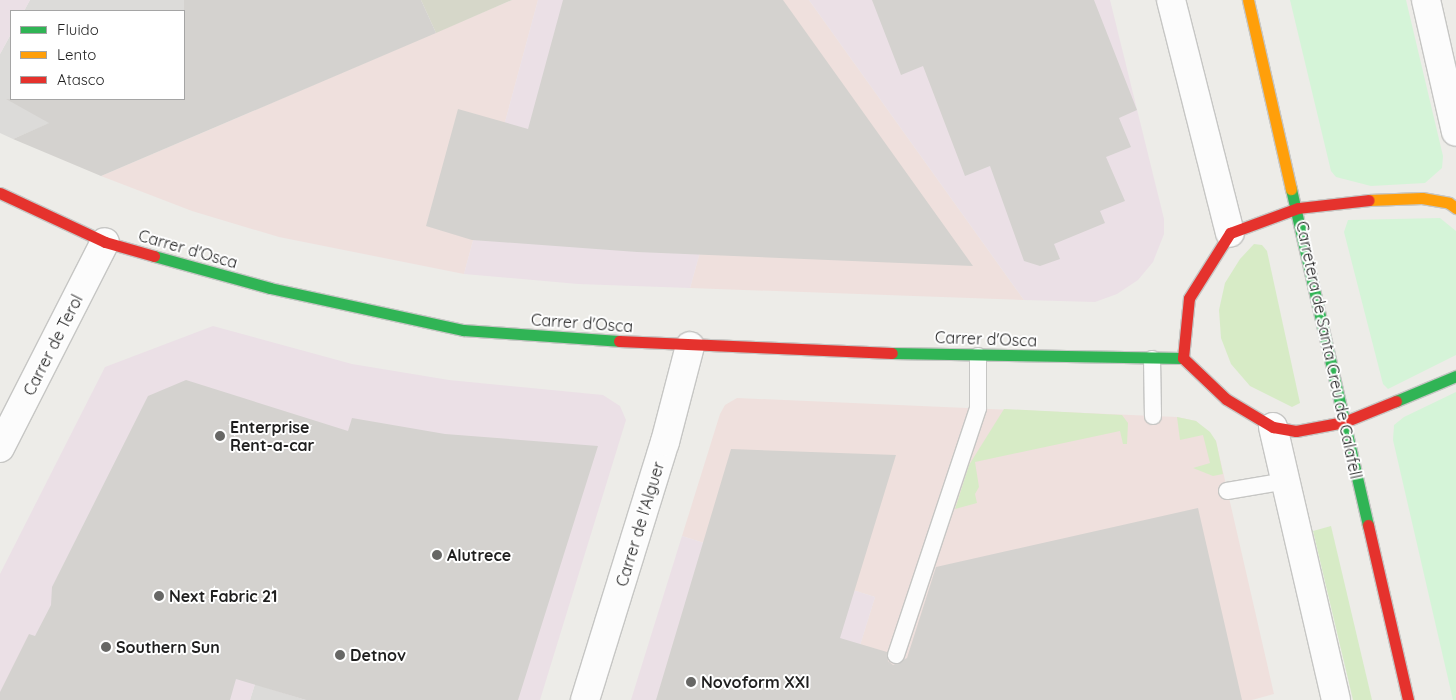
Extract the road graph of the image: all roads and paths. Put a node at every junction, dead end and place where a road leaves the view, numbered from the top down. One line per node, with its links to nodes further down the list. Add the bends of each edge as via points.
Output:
1 (1171, 0): 8 (street)
2 (1248, 0): 6 (street, Carretera de Santa Creu de Calafell)
3 (1426, 0): 4 (street)
4 (1456, 132)
5 (0, 193): 9 (street, Carrer d'Osca)
6 (1298, 208): 7 (street, via 1384,198 1422,198 1449,203); 8 (street); 16 (street, Carretera de Santa Creu de Calafell)
7 (1456, 208)
8 (1230, 233): 12 (street, via 1189,298)
9 (105, 242): 10 (street, Carrer d'Osca, via 270,288 463,330); 18 (street, Carrer de Terol)
10 (690, 346): 11 (street, Carrer d'Osca); 22 (street, Carrer de l'Alguer, via 665,442)
11 (978, 356): 13 (street, Carrer d'Osca); 21 (lane, via 978,408)
12 (1183, 358): 13 (street, Carrer d'Osca); 17 (street, via 1226,399)
13 (1152, 359): 15 (lane)
14 (1456, 376): 16 (street)
15 (1154, 416)
16 (1344, 422): 17 (street, via 1296,431); 24 (street, Carretera de Santa Creu de Calafell)
17 (1273, 427): 19 (street)
18 (0, 448)
19 (1286, 481): 20 (lane); 23 (street)
20 (1227, 490)
21 (896, 655)
22 (586, 700)
23 (1336, 700)
24 (1408, 700)

